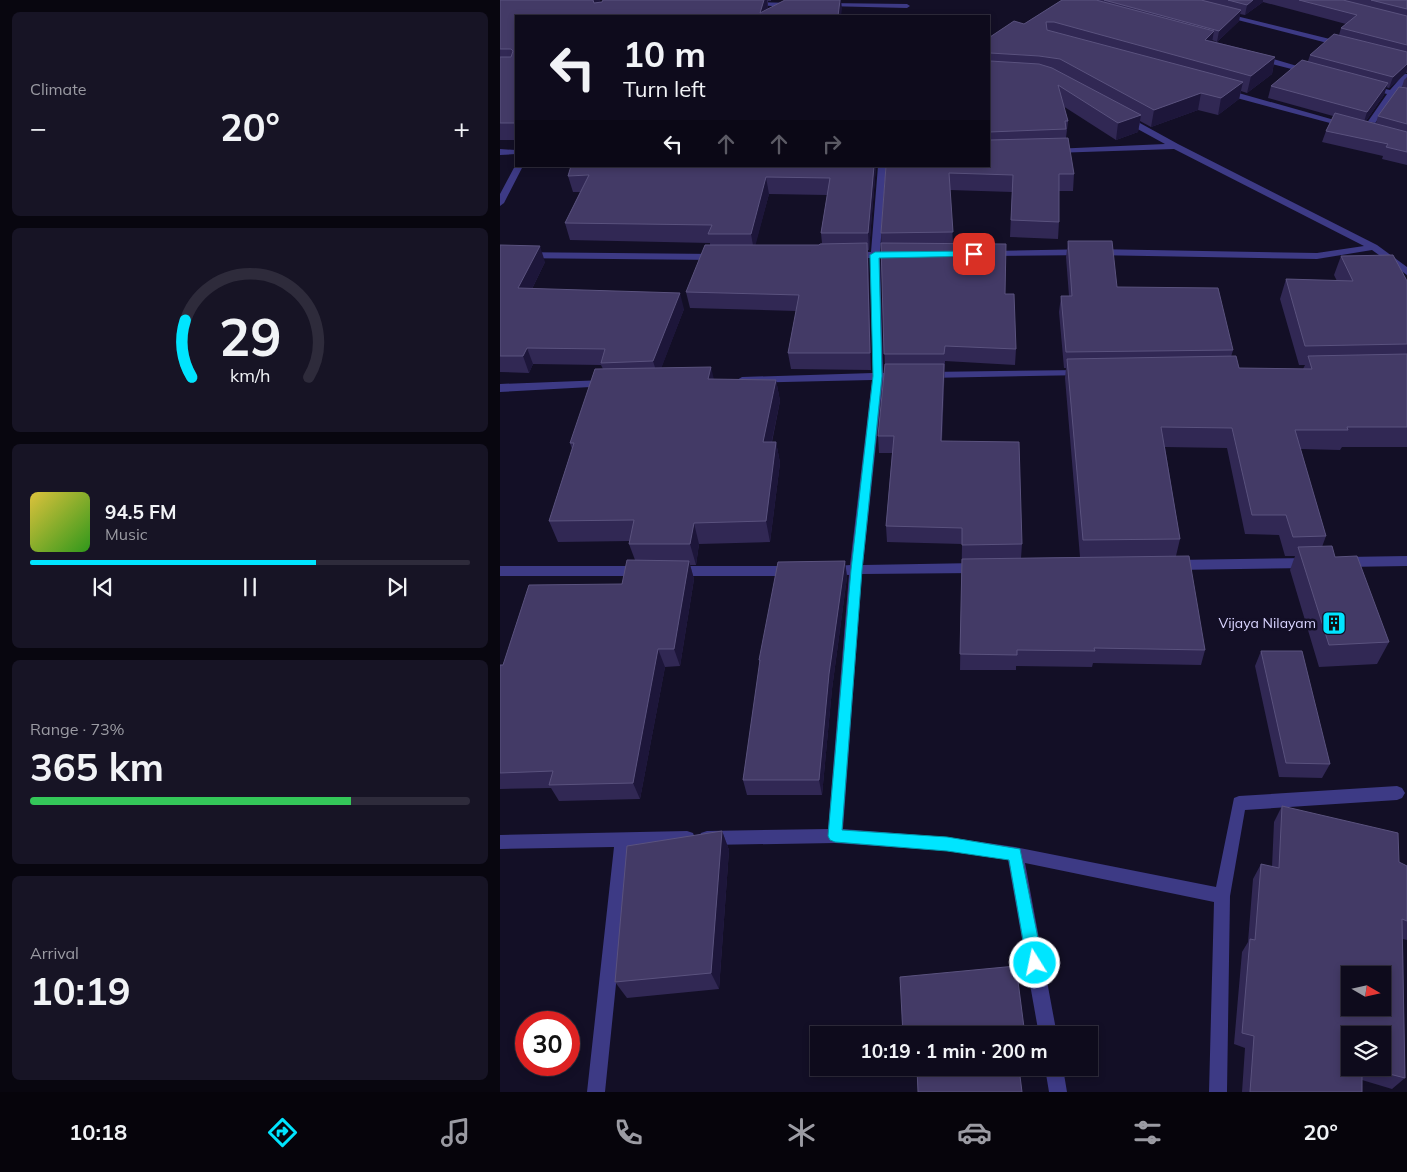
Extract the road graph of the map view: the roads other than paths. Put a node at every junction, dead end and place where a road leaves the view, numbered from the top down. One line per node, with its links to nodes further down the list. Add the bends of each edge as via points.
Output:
1 (747, 4): 2 (street)
2 (807, 5)
3 (817, 5): 4 (street)
4 (907, 6)
5 (1213, 12): 6 (street)
6 (1351, 46)
7 (1252, 55): 8 (street)
8 (1317, 73)
9 (1407, 76): 12 (street)
10 (1364, 85): 12 (street)
11 (1218, 90): 12 (street, via 1370,131)
12 (1392, 92): 13 (street)
13 (1407, 97)
14 (1115, 113): 15 (street)
15 (1175, 146): 16 (street); 22 (street)
16 (1048, 151)
17 (500, 152): 18 (street)
18 (515, 152)
19 (518, 167): 21 (street)
20 (882, 167): 26 (street)
21 (500, 202)
22 (1374, 247): 23 (street, via 1317,256 1094,252); 29 (street)
23 (984, 254)
24 (500, 255): 28 (street)
25 (845, 255): 26 (street)
26 (875, 255): 27 (street); 31 (street)
27 (904, 255)
28 (726, 256)
29 (1407, 272)
30 (1097, 373): 31 (street)
31 (878, 376): 32 (street); 38 (street)
32 (728, 380)
33 (619, 384): 34 (street)
34 (500, 388)
35 (1407, 561): 36 (street)
36 (1161, 565)
37 (994, 568): 38 (street)
38 (856, 570): 39 (street); 41 (street)
39 (500, 571)
40 (1397, 793): 45 (street, via 1239,803)
41 (835, 836): 42 (street); 44 (street, via 947,844)
42 (623, 840): 43 (street); 48 (street)
43 (500, 842)
44 (1015, 854): 45 (street); 46 (street)
45 (1222, 896): 50 (street)
46 (1046, 1026)
47 (1055, 1076): 49 (street)
48 (596, 1092)
49 (1058, 1092)
50 (1218, 1092)

